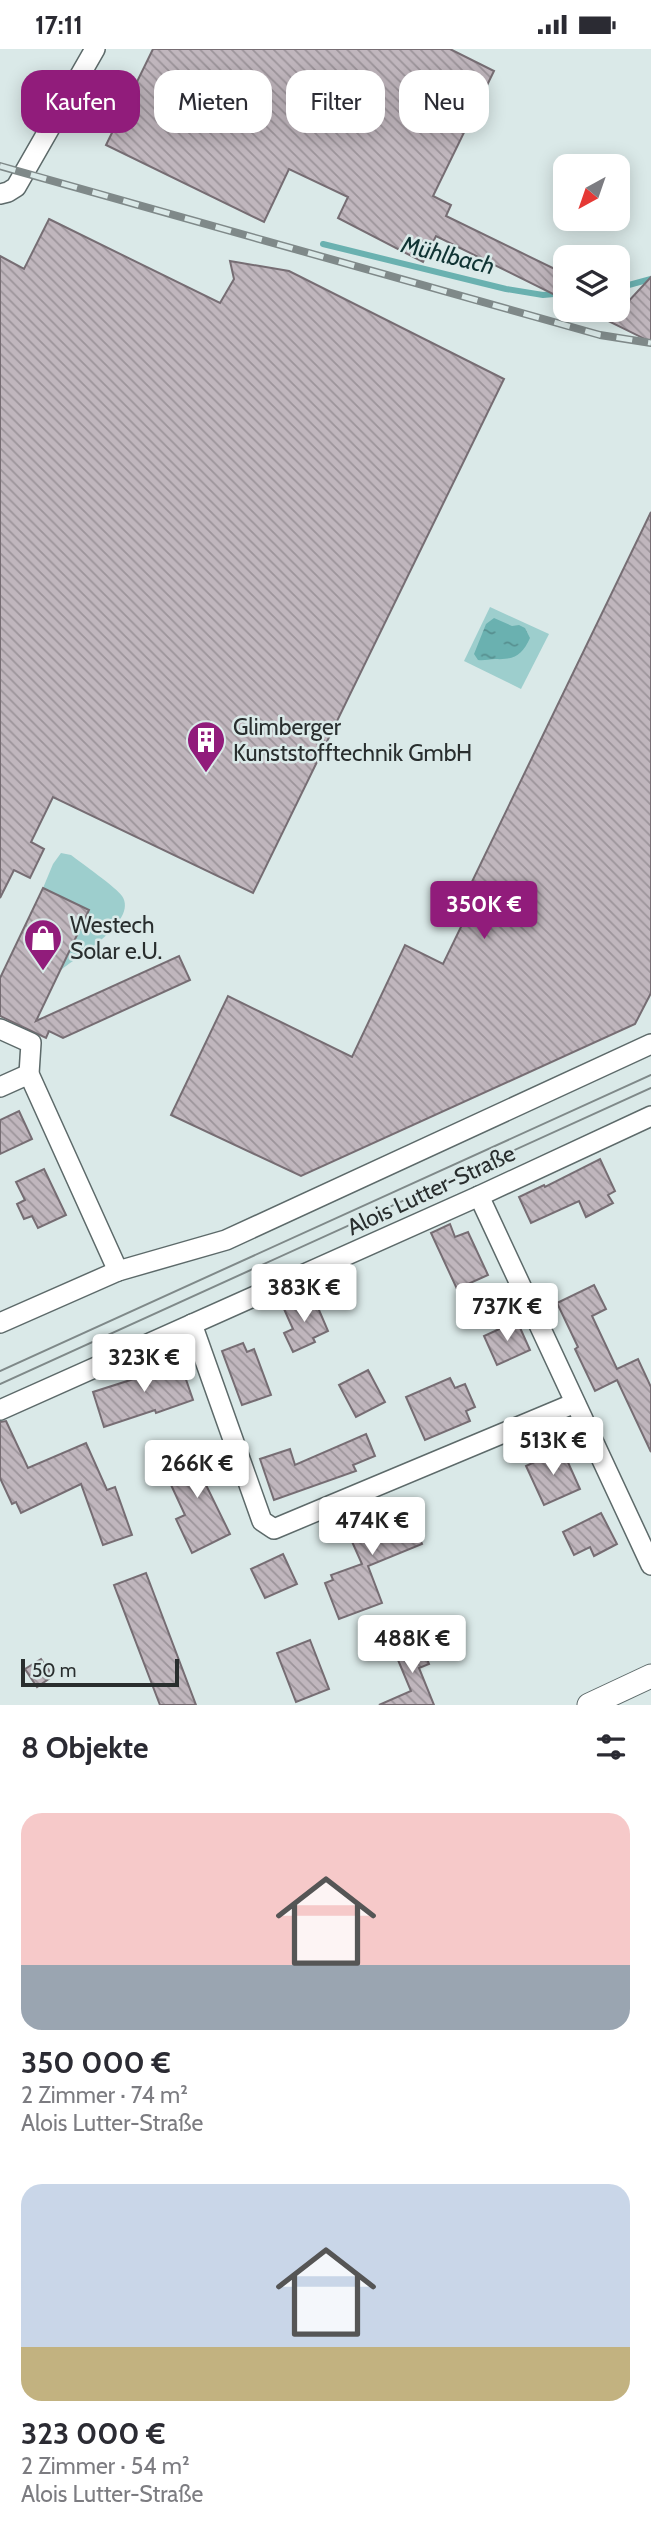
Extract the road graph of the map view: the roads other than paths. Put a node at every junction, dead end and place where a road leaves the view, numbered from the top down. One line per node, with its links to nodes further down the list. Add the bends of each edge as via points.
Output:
1 (95, 49): 2 (street, via 16,187)
2 (0, 194)
3 (0, 1029): 5 (street, via 31,1043)
4 (651, 1044): 9 (street, Alois Lutter-Straße, via 226,1240)
5 (29, 1074): 6 (street); 9 (street)
6 (0, 1087)
7 (651, 1116): 8 (street, Alois Lutter-Straße)
8 (479, 1196): 11 (street, Alois Lutter-Straße); 12 (street)
9 (118, 1271): 10 (street, Alois Lutter-Straße)
10 (0, 1324)
11 (192, 1324): 12 (street, via 262,1521 274,1529); 13 (street, Alois Lutter-Straße)
12 (575, 1403): 14 (street)
13 (0, 1411)
14 (651, 1565)
15 (651, 1676): 16 (street)
16 (589, 1705)

